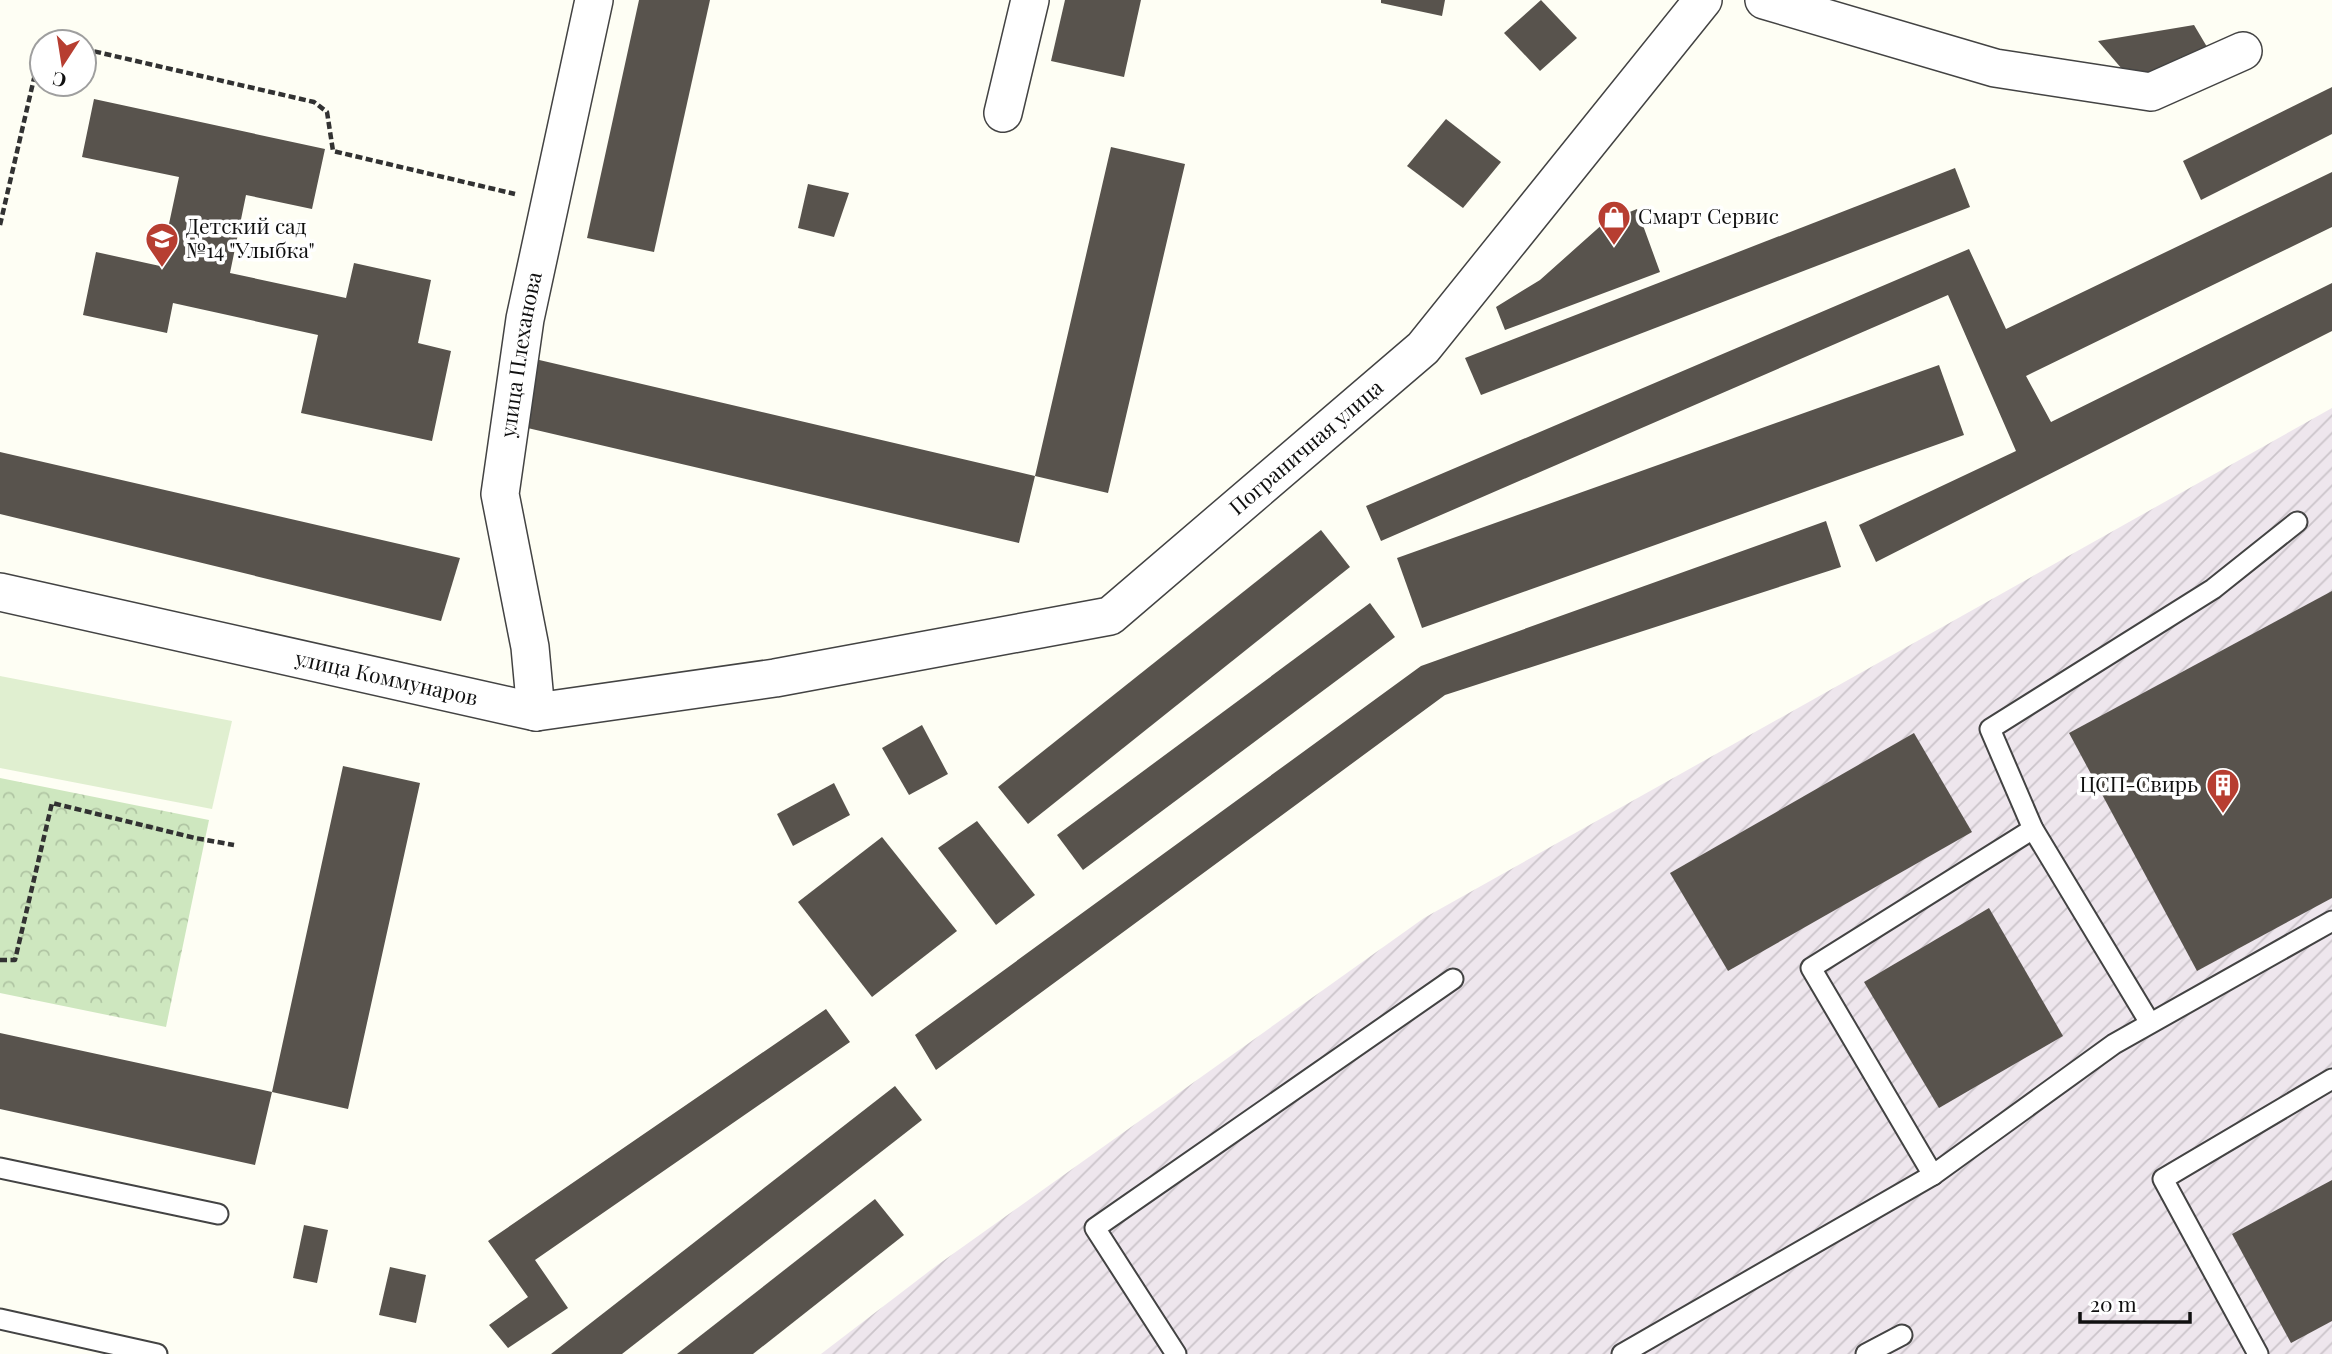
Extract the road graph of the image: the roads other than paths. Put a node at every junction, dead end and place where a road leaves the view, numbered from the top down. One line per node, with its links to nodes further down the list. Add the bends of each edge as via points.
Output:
1 (594, 0): 10 (street, улица Плеханова, via 525,319 499,494 530,647)
2 (1030, 0): 6 (street)
3 (1703, 0): 9 (street, Пограничная улица, via 1423,348 1110,616)
4 (1764, 0): 5 (street, via 1995,68 2151,92)
5 (2243, 51)
6 (1003, 113)
7 (2297, 522): 11 (lane, via 2213,589 1990,729)
8 (0, 592): 10 (street, улица Коммунаров)
9 (775, 678): 10 (street, улица Коммунаров)
10 (536, 712)
11 (2033, 829): 14 (lane); 17 (lane, via 1811,968)
12 (2332, 921): 14 (lane)
13 (1453, 979): 22 (lane, via 1096,1228)
14 (2150, 1023): 17 (lane)
15 (2332, 1079): 25 (lane, via 2163,1179)
16 (0, 1168): 18 (lane)
17 (1933, 1175): 23 (lane)
18 (218, 1214)
19 (0, 1319): 21 (lane)
20 (1902, 1335): 24 (lane)
21 (157, 1354)
22 (1176, 1354)
23 (1622, 1354)
24 (1866, 1354)
25 (2258, 1354)

